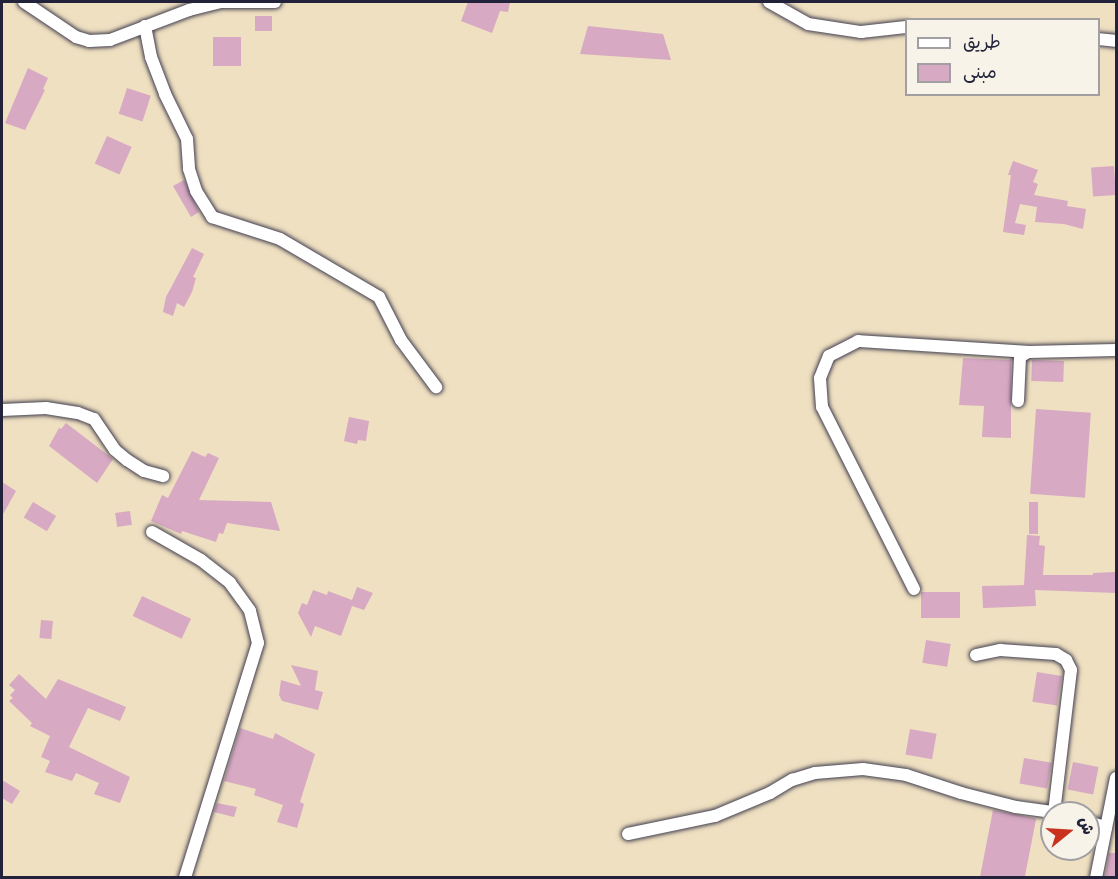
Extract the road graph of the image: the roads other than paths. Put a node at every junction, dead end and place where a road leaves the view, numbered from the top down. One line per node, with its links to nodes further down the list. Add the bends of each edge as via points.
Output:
1 (24, 2): 4 (street, via 76,37 89,41 110,40)
2 (274, 2): 4 (street, via 222,2)
3 (769, 2): 5 (street, via 808,24 861,32)
4 (145, 26): 10 (street, via 151,57 187,139 189,170 196,191 212,217 280,239 380,297 401,340)
5 (905, 27)
6 (1100, 39): 7 (street)
7 (1116, 41)
8 (1116, 350): 9 (street)
9 (1028, 352): 11 (street, via 1020,357); 15 (street, via 858,341 829,357 820,378 822,407)
10 (436, 387)
11 (1018, 401)
12 (2, 410): 13 (street, via 46,408 94,419 115,450 127,460 144,471)
13 (163, 476)
14 (152, 532): 24 (street, via 201,560 230,583 250,611 258,642)
15 (914, 589)
16 (976, 655): 18 (street, via 1000,650 1056,654 1066,660 1071,670)
17 (1116, 778): 21 (street)
18 (1058, 801)
19 (1040, 810): 22 (street, via 961,793 906,775 863,770 815,773 715,816)
20 (1100, 830): 21 (street)
21 (1104, 832): 23 (street); 25 (street)
22 (628, 834)
23 (1116, 835)
24 (184, 878)
25 (1096, 878)

